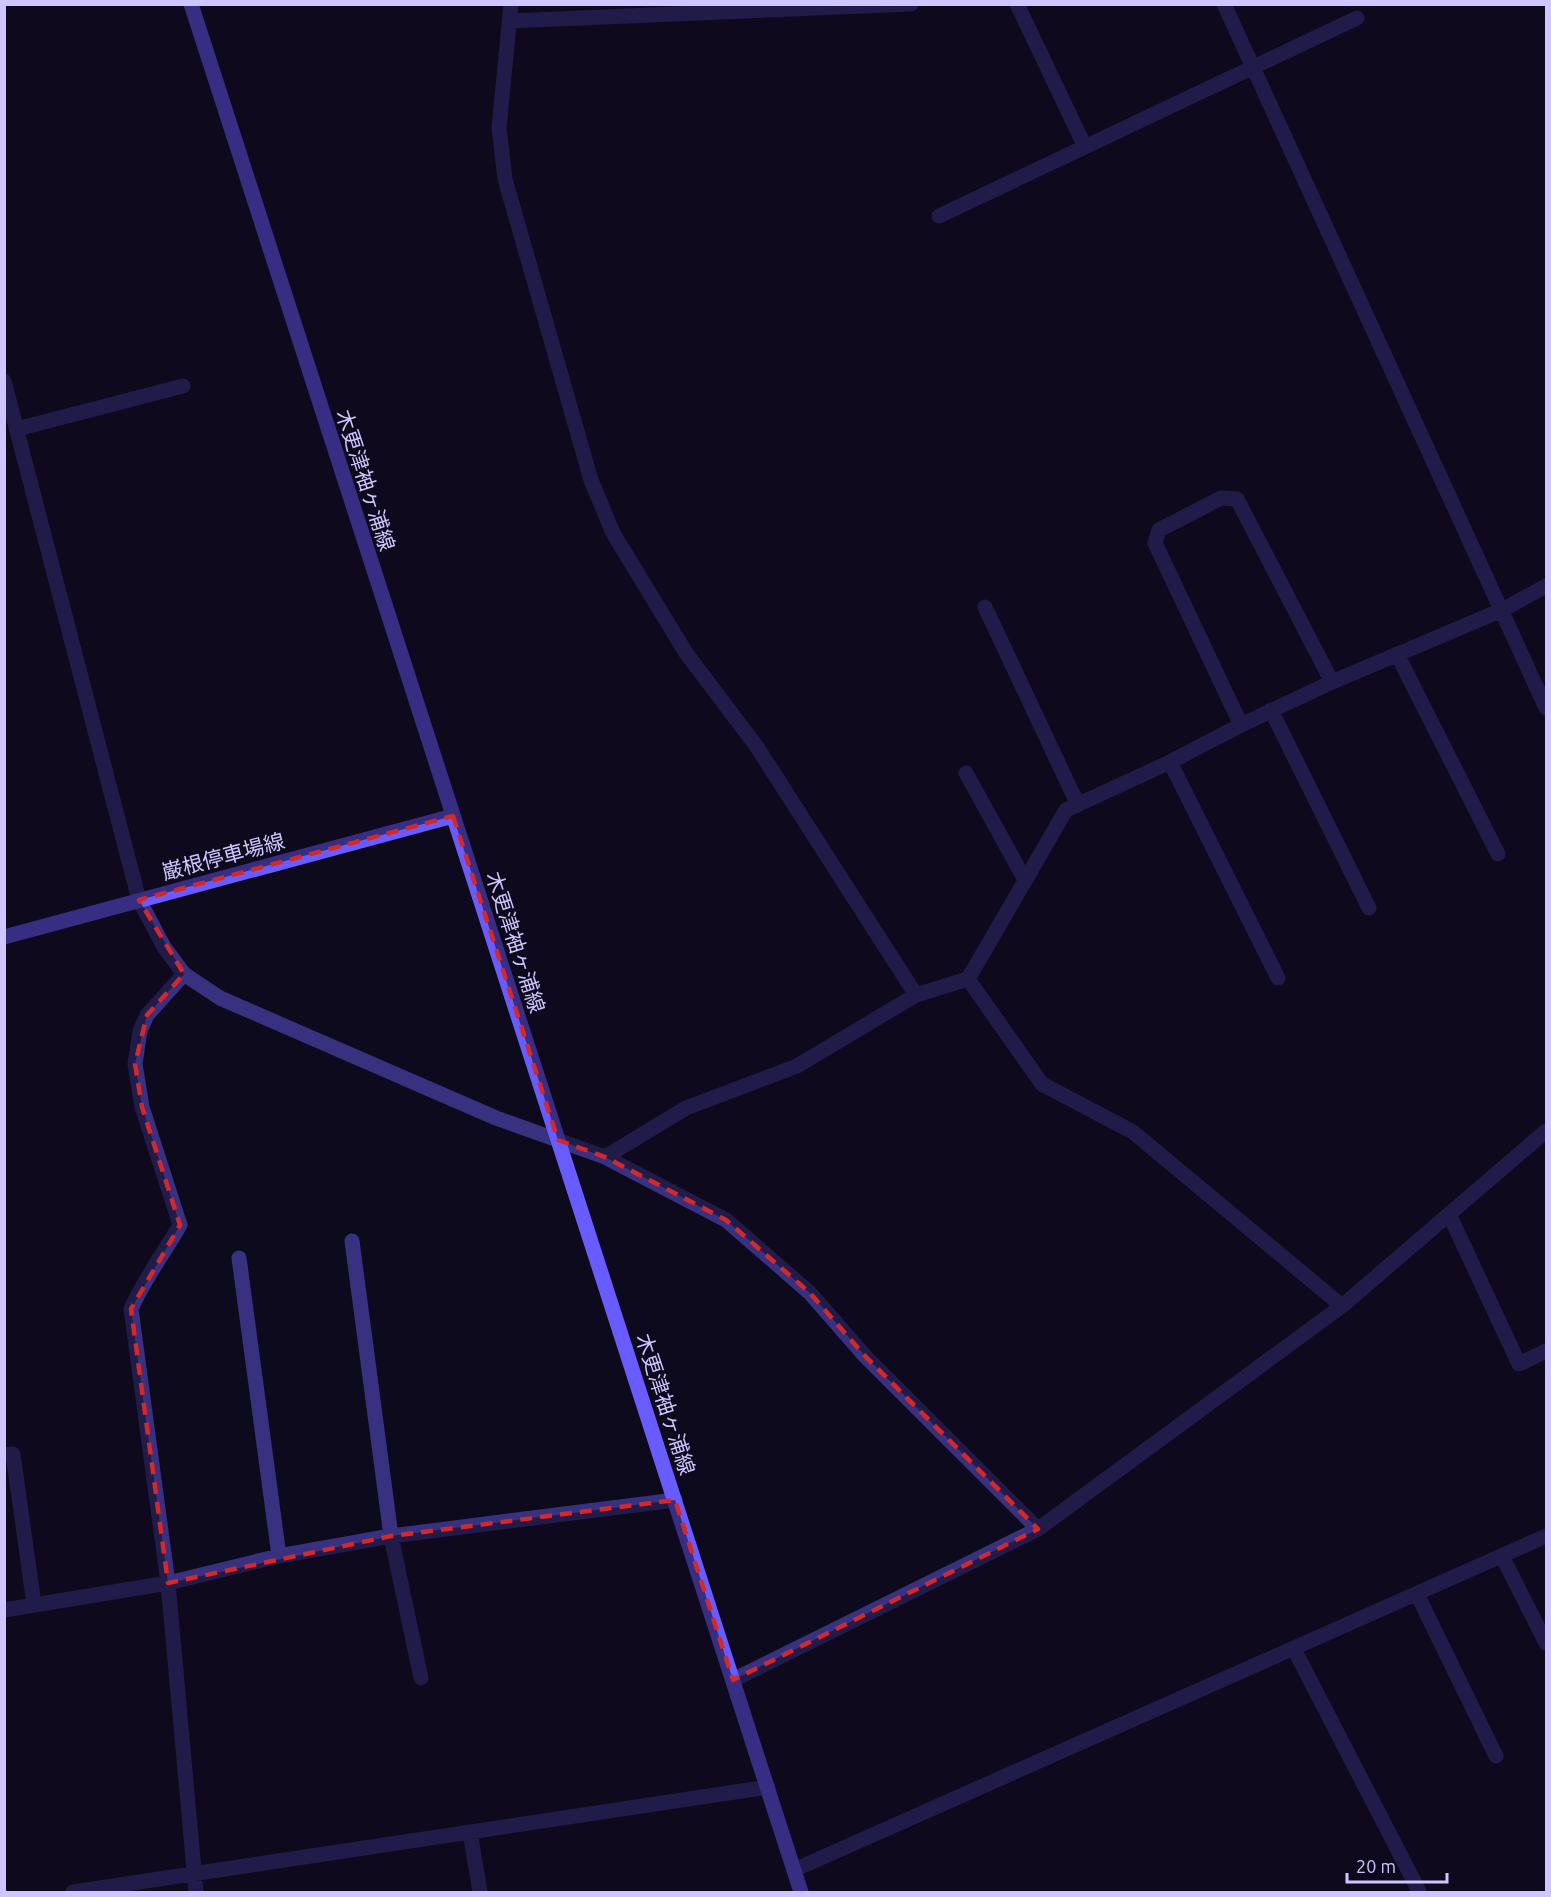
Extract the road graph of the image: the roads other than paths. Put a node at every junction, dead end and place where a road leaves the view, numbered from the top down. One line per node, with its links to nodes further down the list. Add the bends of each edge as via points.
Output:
1 (191, 4): 26 (main road, 木更津袖ヶ浦線)
2 (512, 4): 8 (street)
3 (911, 4): 6 (street)
4 (1017, 4): 10 (street)
5 (1224, 4): 9 (street)
6 (820, 7): 8 (street)
7 (1357, 18): 9 (street)
8 (509, 21): 35 (street, via 500,128 505,179 591,480 613,534 686,653 757,747)
9 (1252, 67): 10 (street); 17 (street)
10 (1085, 147): 11 (street)
11 (939, 216)
12 (4, 381): 14 (street)
13 (183, 386): 14 (street)
14 (17, 429): 29 (street)
15 (1546, 586): 17 (street)
16 (985, 607): 25 (street)
17 (1502, 610): 18 (street); 20 (street)
18 (1396, 654): 19 (street); 27 (street)
19 (1332, 682): 21 (street); 22 (street, via 1237,499 1221,498 1159,530 1155,543)
20 (1546, 708)
21 (1271, 710): 22 (street); 30 (street)
22 (1241, 725): 23 (street)
23 (1170, 762): 25 (street); 33 (street)
24 (966, 774): 28 (street)
25 (1078, 805): 28 (street, via 1066,810)
26 (453, 816): 29 (main road, 巌根停車場線); 37 (main road, 木更津袖ヶ浦線)
27 (1498, 854)
28 (1025, 880): 34 (street)
29 (139, 900): 31 (main road, 巌根停車場線); 32 (street)
30 (1369, 908)
31 (4, 937)
32 (184, 974): 37 (street, via 220,998 496,1118); 51 (street, via 147,1015 140,1031 135,1065 142,1107 180,1225 131,1309)
33 (1278, 978)
34 (968, 979): 35 (street); 42 (street, via 1042,1084 1133,1132)
35 (916, 995): 38 (street, via 797,1066 686,1108)
36 (1546, 1131): 39 (street)
37 (558, 1140): 38 (street); 45 (main road, 木更津袖ヶ浦線)
38 (605, 1157): 46 (street, via 726,1220 810,1293 865,1356)
39 (1449, 1214): 42 (street); 43 (street, via 1519,1364)
40 (352, 1241): 47 (street)
41 (239, 1258): 49 (street)
42 (1342, 1306): 46 (street)
43 (1546, 1351)
44 (4, 1455): 53 (street, via 13,1454)
45 (675, 1500): 47 (street); 58 (main road, 木更津袖ヶ浦線)
46 (1038, 1529): 58 (street)
47 (391, 1536): 49 (street); 57 (street)
48 (1546, 1536): 50 (street)
49 (279, 1556): 51 (street)
50 (1502, 1556): 52 (street); 55 (street)
51 (168, 1583): 53 (street); 63 (street)
52 (1417, 1594): 56 (street); 59 (street)
53 (34, 1605): 54 (street)
54 (4, 1610)
55 (1546, 1643)
56 (1294, 1649): 62 (street); 64 (street)
57 (421, 1678)
58 (733, 1680): 60 (main road, 木更津袖ヶ浦線)
59 (1496, 1756)
60 (768, 1787): 61 (street); 62 (main road, 木更津袖ヶ浦線)
61 (470, 1832): 63 (street); 67 (street)
62 (794, 1870): 68 (main road, 木更津袖ヶ浦線)
63 (194, 1873): 65 (street); 66 (street)
64 (1419, 1891)
65 (73, 1893)
66 (196, 1893)
67 (480, 1893)
68 (801, 1893)

